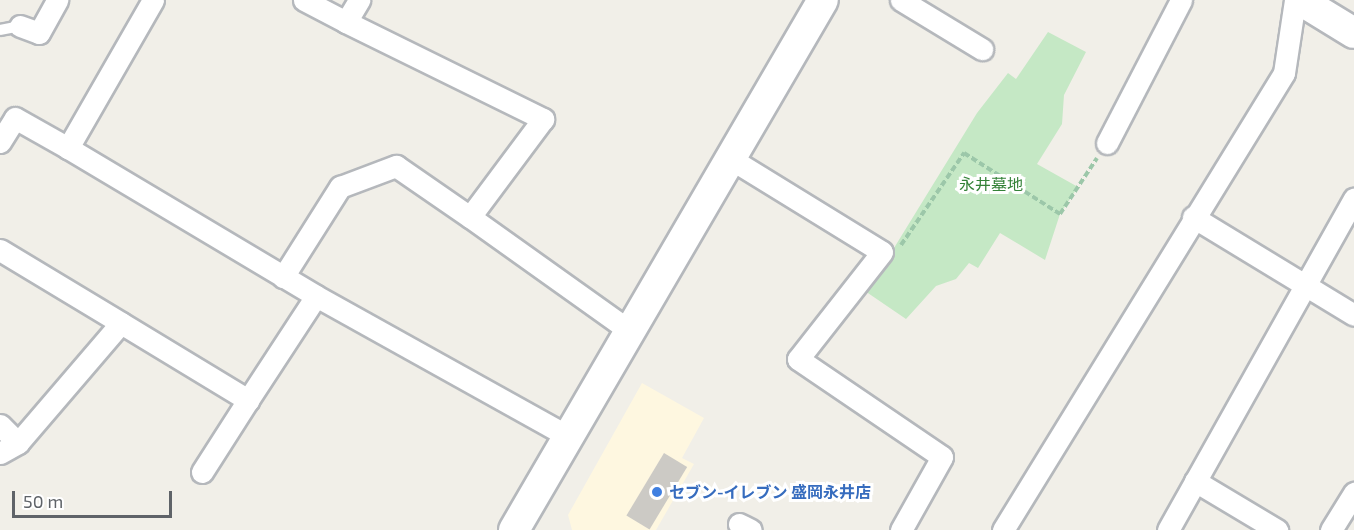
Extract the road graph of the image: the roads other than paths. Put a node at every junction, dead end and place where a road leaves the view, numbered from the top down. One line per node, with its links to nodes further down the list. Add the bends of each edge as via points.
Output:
1 (57, 0): 11 (street, via 39,33)
2 (153, 0): 16 (street)
3 (304, 0): 10 (street)
4 (359, 0): 10 (street)
5 (823, 0): 17 (street)
6 (901, 0): 13 (street)
7 (1181, 0): 15 (street)
8 (1295, 0): 20 (street, via 1284,73)
9 (1300, 0): 12 (street)
10 (346, 22): 19 (street, via 543,119)
11 (10, 28)
12 (1354, 33)
13 (982, 49)
14 (0, 142): 16 (street, via 15,118)
15 (1107, 143)
16 (68, 148): 22 (street)
17 (730, 159): 27 (street); 36 (street, via 882,252 798,359 942,456)
18 (1354, 199): 23 (street)
19 (470, 217): 22 (street, via 396,166 340,187); 27 (street)
20 (1193, 217): 23 (street); 37 (street)
21 (0, 250): 26 (street)
22 (283, 277): 24 (street)
23 (1306, 285): 25 (street); 33 (street)
24 (316, 296): 28 (street); 30 (street)
25 (1354, 315)
26 (121, 323): 28 (street); 31 (street)
27 (630, 332): 30 (street)
28 (248, 400): 32 (street)
29 (0, 424): 31 (street)
30 (569, 437): 35 (street)
31 (9, 448)
32 (202, 472)
33 (1195, 481): 38 (street); 39 (street)
34 (1354, 493): 40 (street)
35 (517, 529)
36 (901, 530)
37 (1002, 530)
38 (1168, 530)
39 (1277, 530)
40 (1331, 530)

